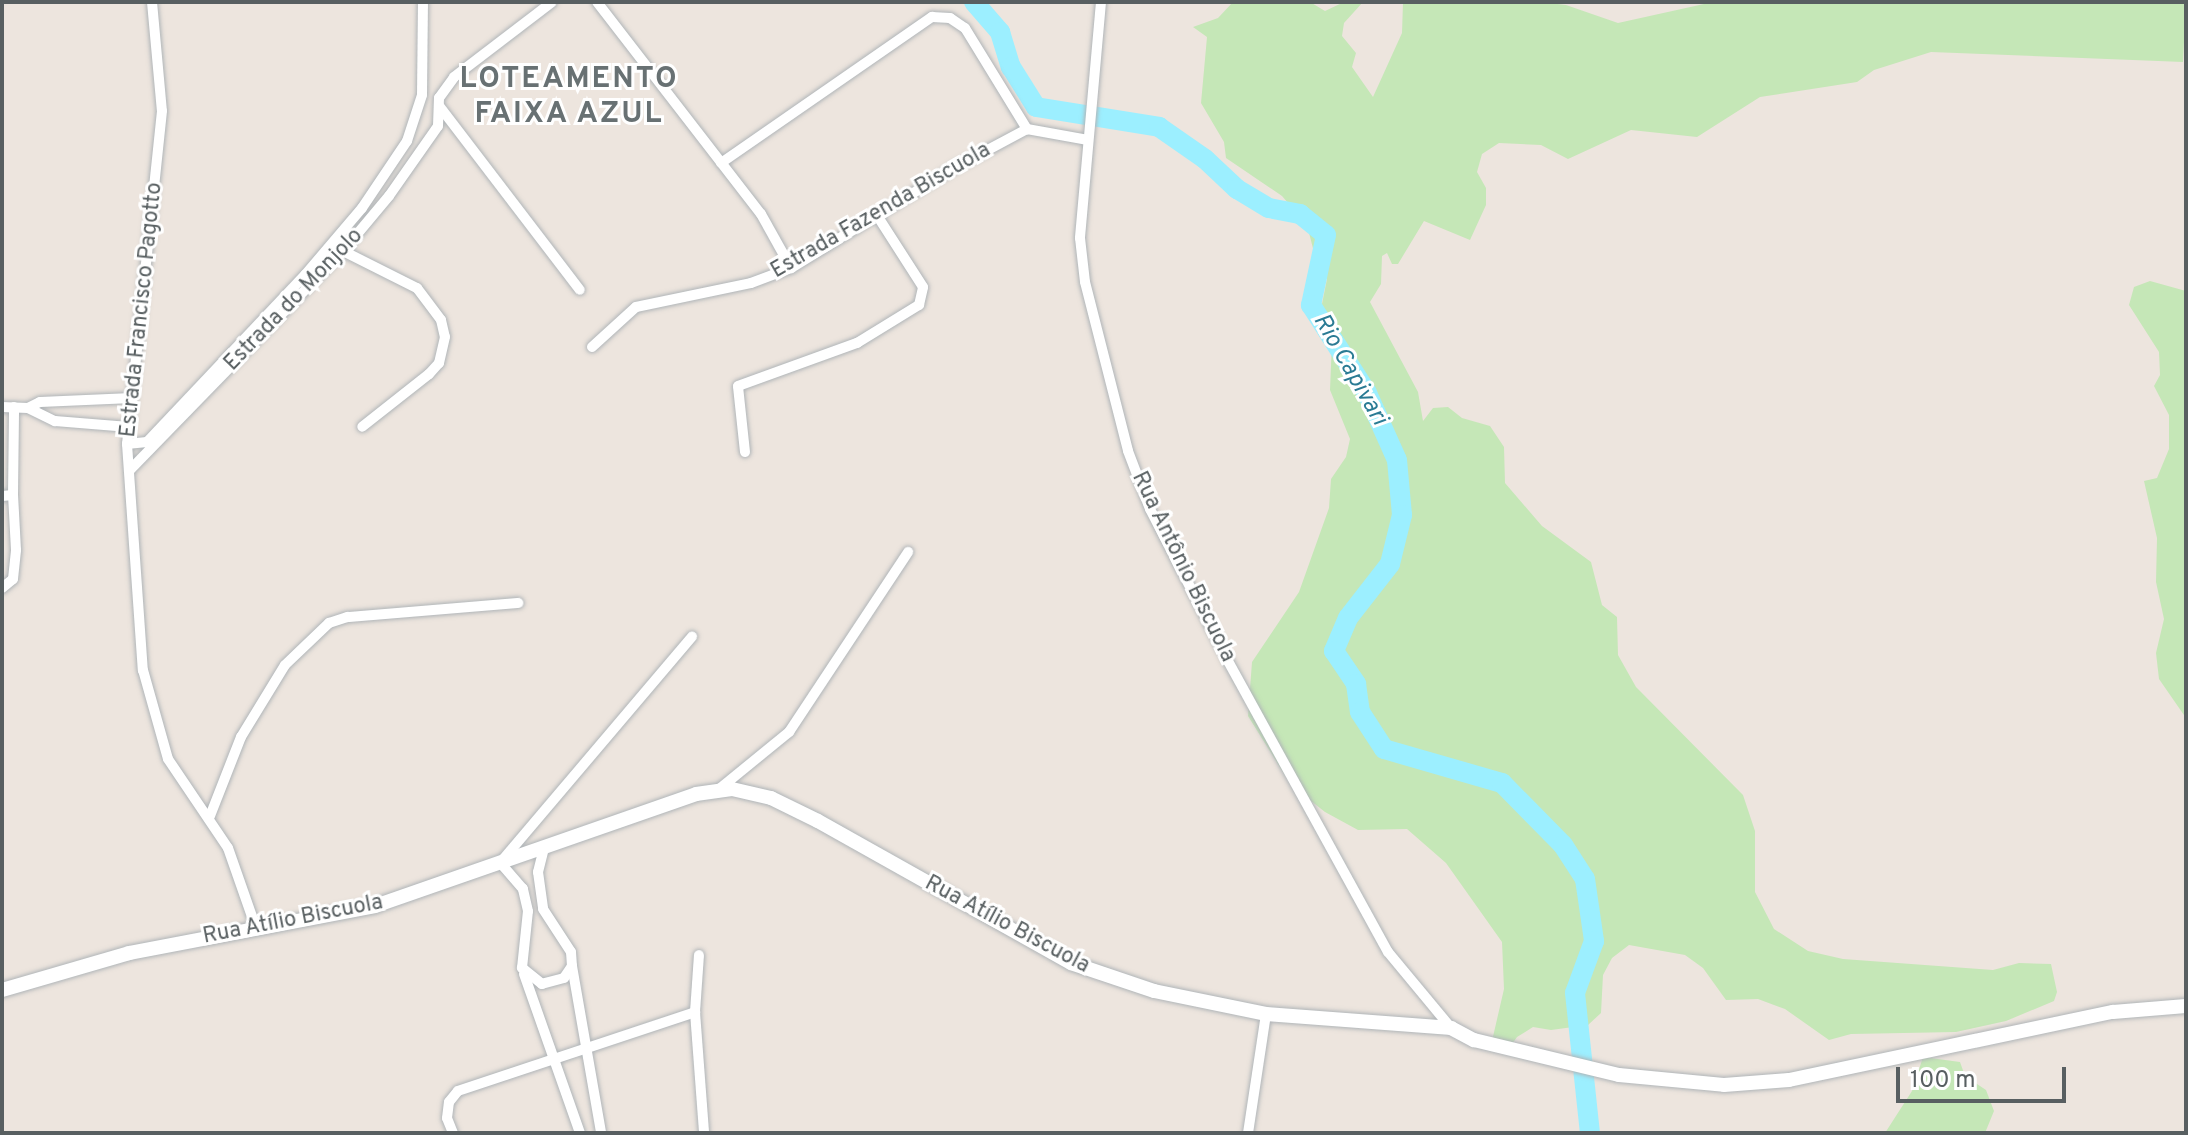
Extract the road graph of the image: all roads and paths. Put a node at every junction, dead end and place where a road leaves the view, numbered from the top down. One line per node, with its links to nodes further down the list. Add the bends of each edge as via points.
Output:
1 (152, 2): 16 (street, Estrada Francisco Pagotto, via 162,111)
2 (423, 2): 21 (street, via 422,95 400,152 362,208 305,275 147,442)
3 (552, 2): 6 (street, Estrada do Monjolo, via 454,77 439,98)
4 (597, 2): 10 (street)
5 (1101, 2): 9 (street, Rua Antônio Biscuola)
6 (440, 117): 7 (street); 7 (street); 12 (street, Estrada do Monjolo)
7 (458, 129): 14 (street)
8 (1027, 129): 9 (street); 10 (street, via 965,28 950,18 932,17); 11 (street, Estrada Fazenda Biscuola)
9 (1089, 135): 41 (street, Rua Antônio Biscuola, via 1080,238 1085,282 1128,451 1150,509 1388,952)
10 (721, 163): 13 (street, via 761,214)
11 (878, 217): 13 (street, Estrada Fazenda Biscuola); 22 (street, via 923,287 919,305 857,343 743,384 736,394)
12 (343, 251): 20 (street, via 417,288 441,320 445,337 439,363 429,374); 23 (street, Estrada do Monjolo)
13 (791, 268): 15 (street, Estrada Fazenda Biscuola, via 751,283 636,307)
14 (580, 290)
15 (592, 347)
16 (132, 398): 18 (street, via 40,402); 19 (street, Estrada Francisco Pagotto)
17 (8, 407): 18 (street); 24 (street)
18 (28, 408): 19 (street, via 55,421)
19 (129, 427): 21 (street, Estrada Francisco Pagotto)
20 (362, 427)
21 (127, 444): 23 (street, Estrada Francisco Pagotto)
22 (745, 452)
23 (130, 470): 30 (street, Estrada Francisco Pagotto, via 141,656 156,726 168,759)
24 (7, 496): 26 (street, via 16,550 13,579)
25 (908, 552): 29 (street, via 789,732)
26 (2, 588)
27 (518, 603): 30 (street, via 329,623 285,665 241,737)
28 (692, 637): 32 (street)
29 (718, 790): 31 (street, Rua Atílio Biscuola); 40 (street, Rua Atílio Biscuola, via 759,794 806,815 1071,963 1186,1000)
30 (210, 816): 33 (street, Estrada Francisco Pagotto, via 228,848)
31 (544, 848): 32 (street, Rua Atílio Biscuola); 35 (street, via 538,872 543,909 571,952)
32 (500, 863): 33 (street, Rua Atílio Biscuola, via 375,906); 36 (street, via 523,889 528,911)
33 (256, 928): 37 (street, Rua Atílio Biscuola, via 103,959)
34 (699, 955): 39 (street)
35 (572, 966): 36 (street, via 564,978 542,984); 42 (street)
36 (522, 968): 43 (street)
37 (2, 990)
38 (2186, 1006): 41 (street, Rua Atílio Biscuola, via 2113,1012 1757,1084 1689,1083 1595,1069 1474,1040)
39 (695, 1012): 42 (street); 47 (street)
40 (1266, 1014): 41 (street, Rua Atílio Biscuola); 48 (street)
41 (1451, 1028)
42 (587, 1048): 43 (street); 46 (street)
43 (554, 1059): 44 (street, via 458,1091 449,1102 447,1118); 45 (street)
44 (453, 1133)
45 (580, 1133)
46 (601, 1133)
47 (704, 1133)
48 (1248, 1133)

